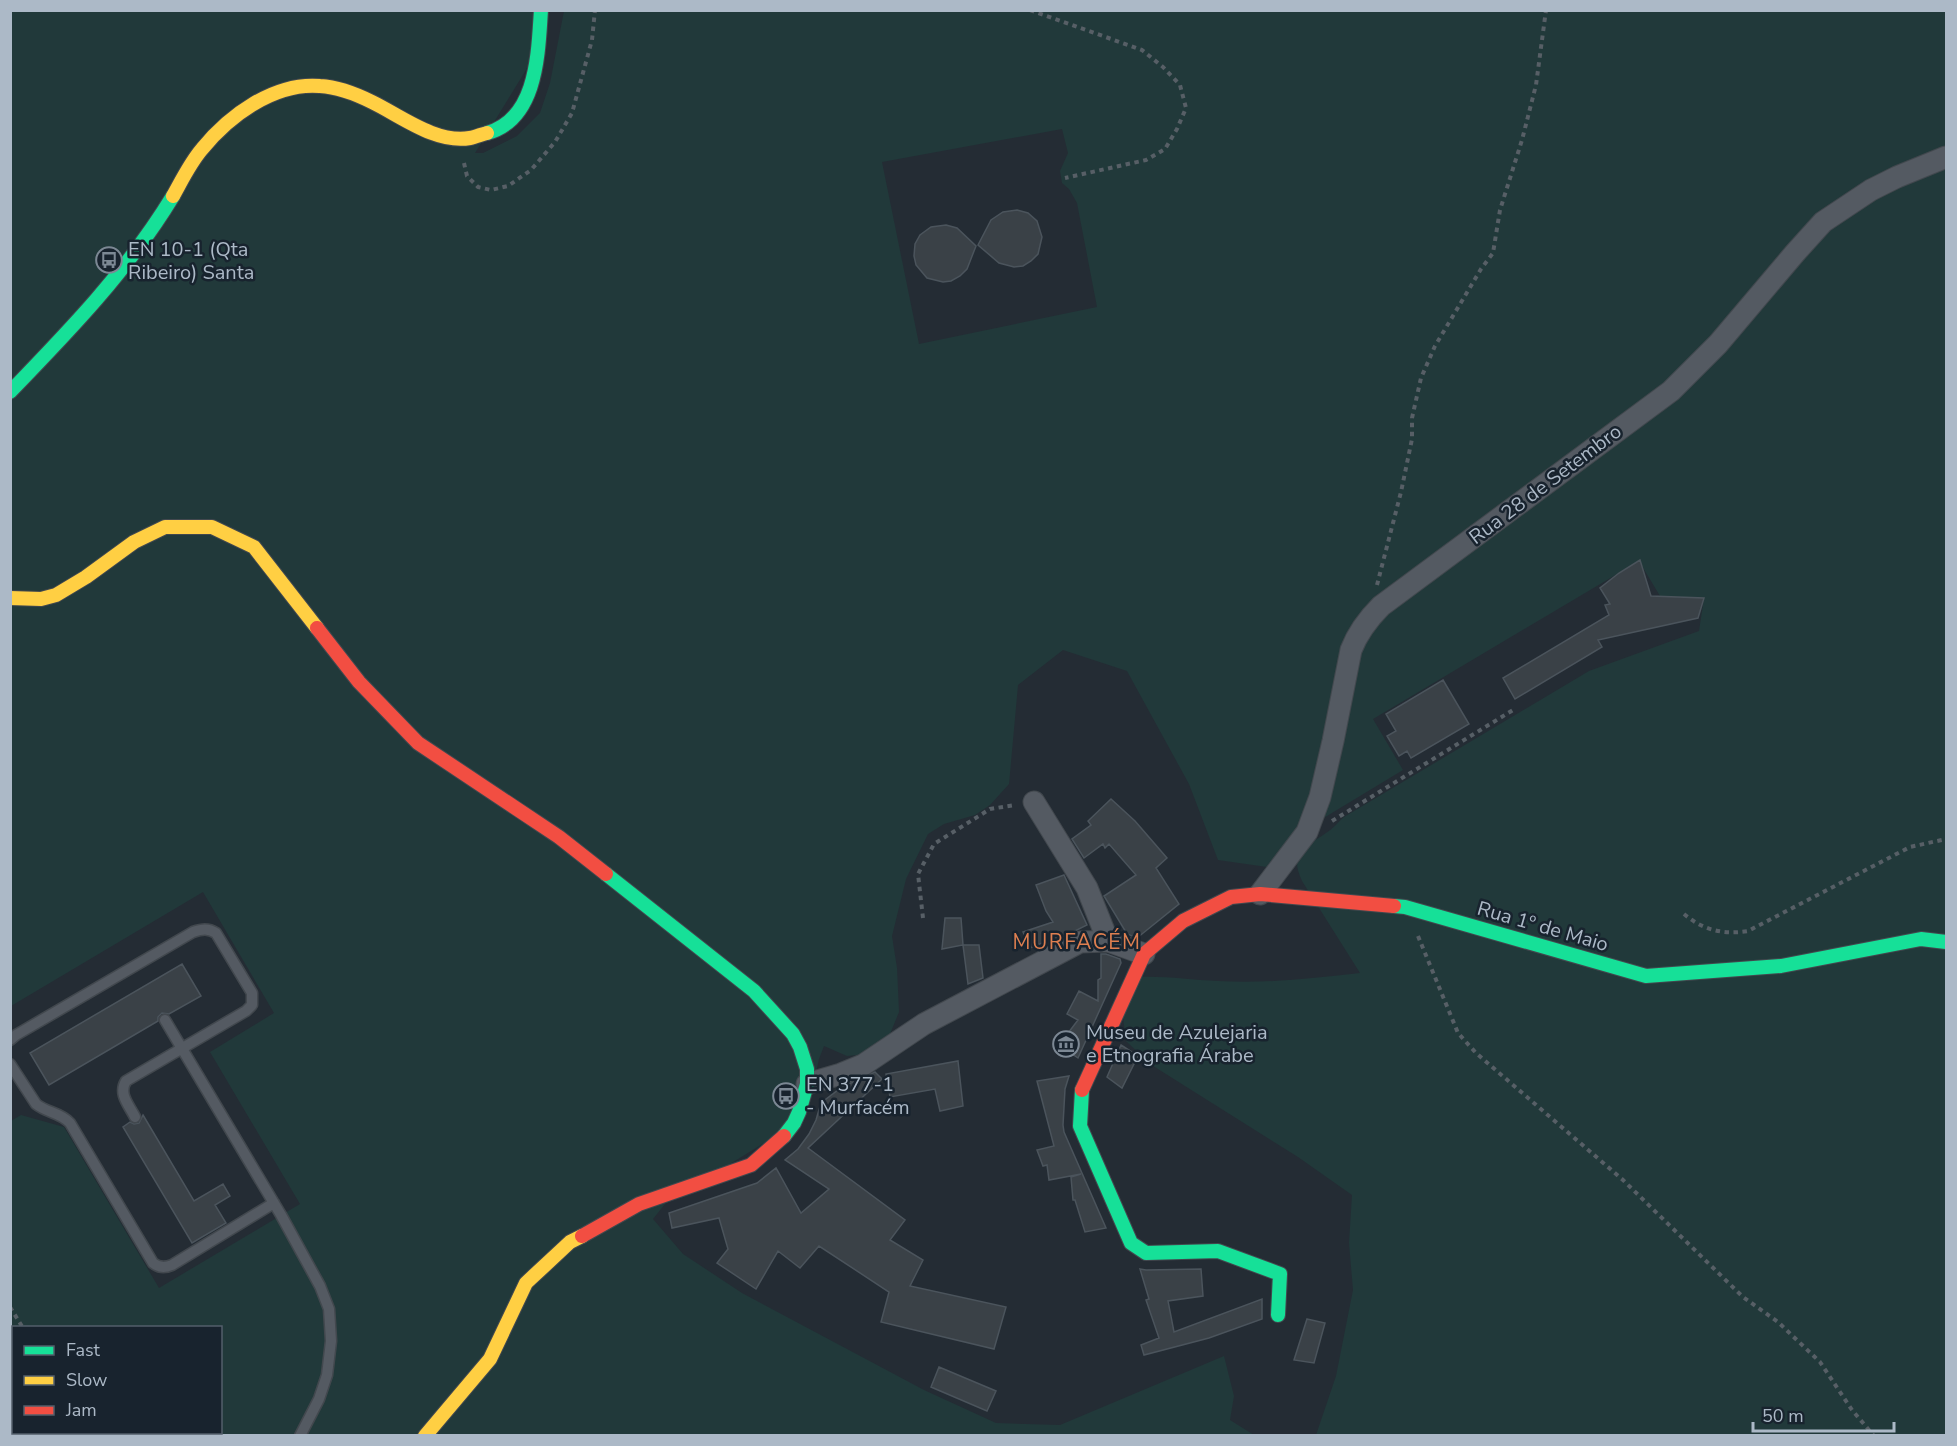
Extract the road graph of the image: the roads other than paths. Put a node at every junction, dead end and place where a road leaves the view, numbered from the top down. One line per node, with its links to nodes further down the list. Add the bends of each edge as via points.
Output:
1 (542, 10): 3 (main road, via 534,75 524,105 502,127 487,134 449,138 415,125 371,100 329,86 290,88 244,111 194,160 144,242 106,290)
2 (1947, 157): 6 (street, Rua 28 de Setembro, via 1871,190 1823,222 1718,344 1671,391 1371,615 1351,650 1320,797 1307,832)
3 (10, 392)
4 (10, 598): 14 (main road, via 41,599 56,594 134,542 165,527 212,526 254,547 359,682 418,743 560,837 754,992 793,1034 805,1060)
5 (1034, 802): 7 (street, via 1087,888)
6 (1260, 894): 8 (main road, Rua 1º de Maio, via 1405,907 1646,976 1781,966 1920,939); 9 (main road, Rua 1º de Maio, via 1231,897 1183,921)
7 (1108, 941): 9 (street); 14 (street, via 1080,942 924,1024 864,1065)
8 (1947, 942)
9 (1144, 954): 17 (main road, via 1082,1089 1080,1126 1131,1243 1146,1253 1218,1251 1280,1274)
10 (165, 1020): 12 (lane)
11 (10, 1040): 12 (lane, via 193,932 210,930 221,941 253,1001 246,1011)
12 (182, 1048): 15 (lane, via 125,1083 123,1095); 16 (lane)
13 (10, 1064): 16 (lane, via 36,1104 68,1121 156,1265 172,1265)
14 (807, 1084): 19 (main road, via 794,1123 751,1165 639,1204 570,1242 526,1283 490,1359)
15 (135, 1117)
16 (274, 1203): 18 (lane, via 329,1309 327,1375)
17 (1278, 1315)
18 (300, 1436)
19 (425, 1436)

